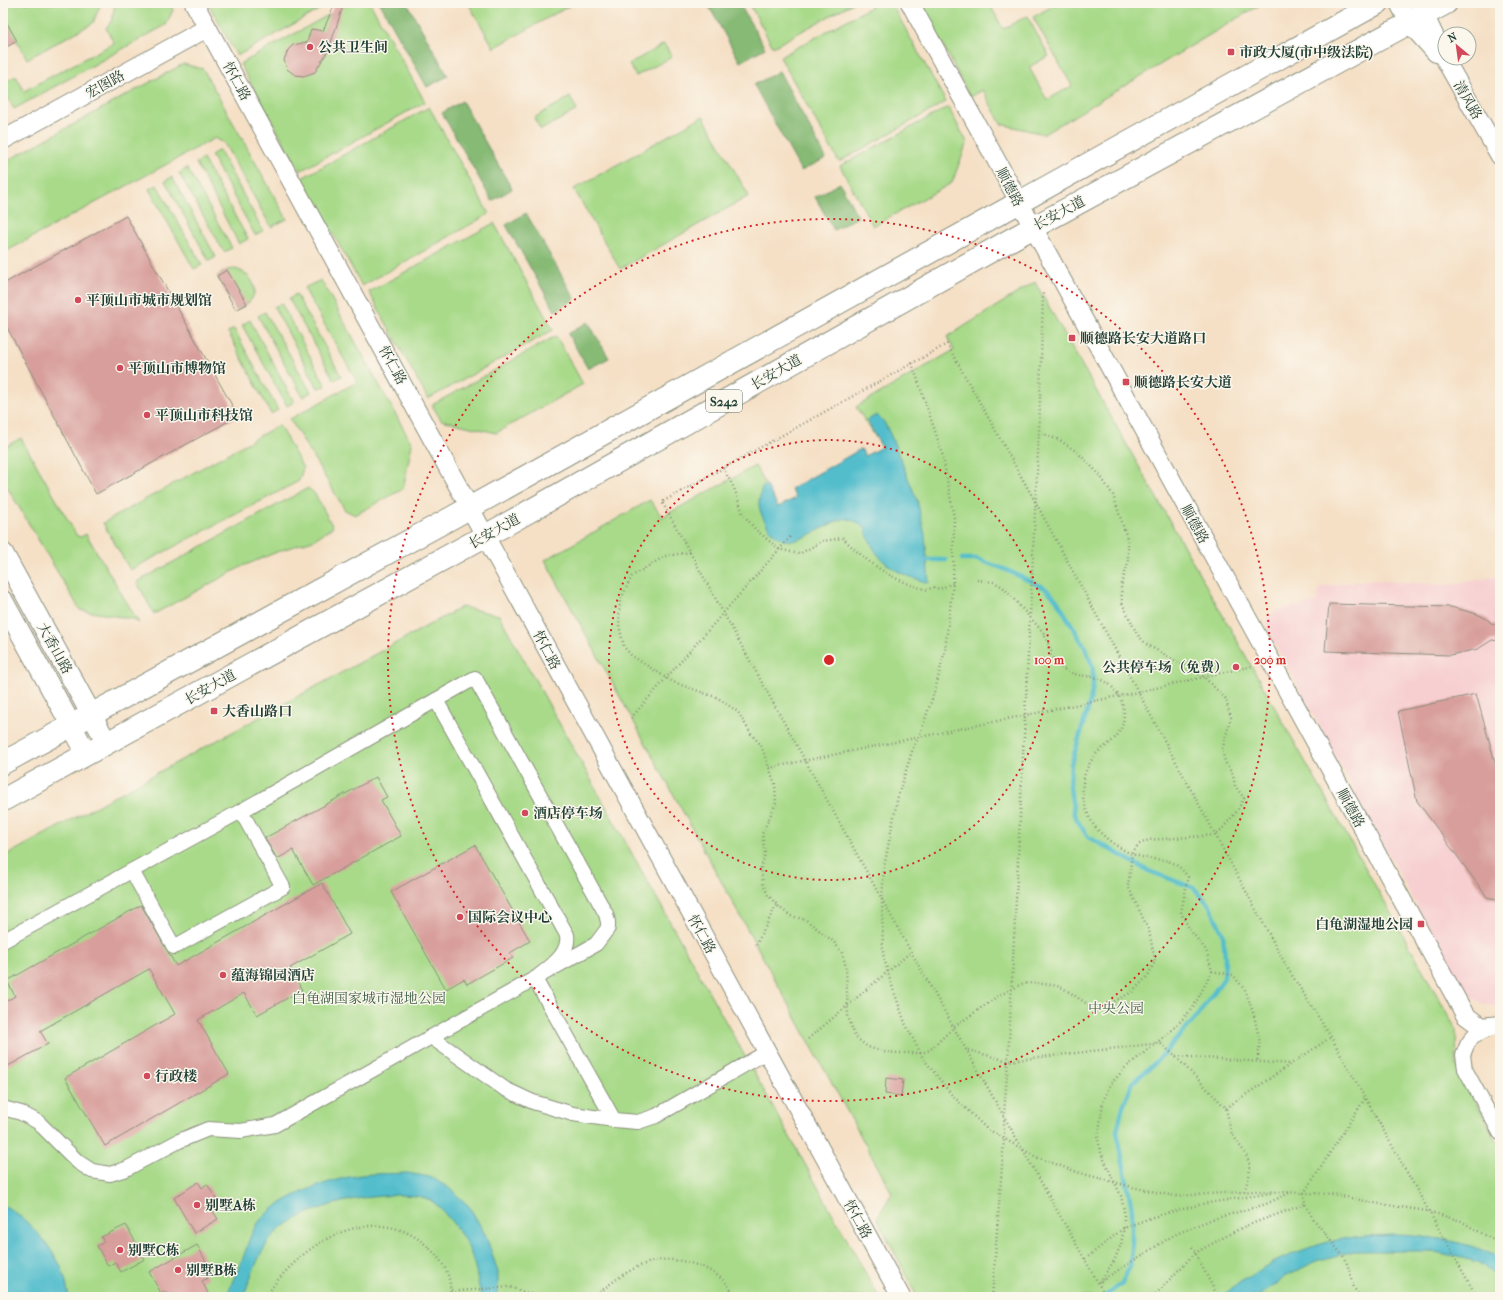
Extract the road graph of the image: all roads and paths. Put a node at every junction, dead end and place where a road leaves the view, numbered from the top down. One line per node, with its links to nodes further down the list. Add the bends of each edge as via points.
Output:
1 (194, 3): 7 (street, 怀仁路)
2 (910, 3): 10 (street, 顺德路)
3 (1378, 3): 10 (main road, 长安大道 / S242)
4 (1399, 3): 6 (street, 清风路)
5 (1446, 3): 6 (main road, 长安大道 / S242)
6 (1418, 13): 9 (street, 清风路); 11 (main road, 长安大道 / S242)
7 (208, 28): 8 (street, 宏图路); 17 (street, 怀仁路)
8 (3, 140)
9 (1500, 156)
10 (1019, 203): 11 (street, 顺德路); 17 (main road, 长安大道 / S242)
11 (1032, 227): 18 (main road, 长安大道 / S242); 59 (street, 顺德路, via 1456,1000 1465,1015 1473,1022 1481,1027)
12 (1043, 294): 14 (path)
13 (912, 363): 15 (path); 16 (path, via 947,344); 24 (path, via 942,452 954,518)
14 (1039, 432): 16 (path); 29 (path, via 1077,452 1099,474 1113,495 1128,541 1128,562 1120,586 1122,603 1137,634 1146,644)
15 (723, 468): 20 (path, via 734,488 743,514 756,530); 21 (path, via 662,502)
16 (1036, 503): 27 (path); 31 (path)
17 (470, 507): 18 (street, 怀仁路); 34 (main road, 长安大道 / S242)
18 (486, 536): 39 (main road, 长安大道 / S242); 66 (street, 怀仁路)
19 (791, 536): 20 (path)
20 (779, 549): 24 (path, via 799,554 823,541 843,538 889,576 902,582 928,590); 26 (path)
21 (690, 552): 26 (path); 30 (path, via 665,556 632,576 620,601 619,625 624,647 632,656)
22 (3, 553): 34 (main road, 大香山路)
23 (977, 580): 27 (path, via 994,582 1002,587)
24 (953, 584): 38 (path, via 951,616 941,668)
25 (3, 601): 37 (main road, 大香山路)
26 (723, 613): 30 (path); 41 (path)
27 (1030, 617): 32 (path, via 1043,632 1051,655 1064,670 1101,678); 35 (path)
28 (1252, 666): 29 (path)
29 (1204, 676): 31 (path); 46 (path, via 1225,698 1231,717 1222,750 1235,786 1244,798 1237,811)
30 (666, 678): 36 (path); 43 (path, via 718,698 738,712 761,745)
31 (1138, 692): 32 (path); 46 (path)
32 (1119, 695): 35 (path); 47 (path, via 1123,703 1125,720 1119,733 1096,754 1089,765 1083,777 1081,792 1090,818 1102,835)
33 (436, 700): 45 (street); 56 (street, via 566,935 566,948 561,955); 56 (street, via 475,678 608,922 603,936 596,944)
34 (92, 714): 37 (main road, 长安大道 / S242); 39 (main road, 大香山路)
35 (1025, 715): 38 (path); 57 (path)
36 (631, 718)
37 (72, 725): 40 (main road, 大香山路); 42 (main road, 长安大道 / S242)
38 (919, 737): 41 (path); 49 (path, via 905,771 891,826 884,867)
39 (107, 743): 40 (main road, 长安大道 / S242)
40 (87, 754): 44 (main road, 长安大道 / S242)
41 (804, 760): 43 (path); 49 (path)
42 (3, 763)
43 (770, 768): 50 (path, via 775,784 776,803 762,834 765,854 762,868 763,884 768,895)
44 (3, 800)
45 (241, 811): 48 (street); 48 (street, via 283,886 256,902 174,947)
46 (1216, 835): 47 (path, via 1148,840 1138,845); 62 (path, via 1288,969)
47 (1132, 854): 54 (path, via 1170,861 1181,868 1188,877 1181,913 1190,930 1206,950); 57 (path, via 1128,886 1149,931 1155,961 1148,976 1132,992 1098,1008 1053,985 1027,983)
48 (132, 871): 51 (street)
49 (882, 901): 53 (path); 55 (path, via 884,954)
50 (777, 904): 52 (path); 58 (path, via 791,916 806,920 834,942 842,953 846,967)
51 (3, 941)
52 (756, 945)
53 (911, 952): 55 (path); 60 (path)
54 (1212, 971): 64 (path, via 1192,1008 1169,1033); 70 (path, via 1233,975 1245,990 1260,1043)
55 (888, 972): 58 (path); 67 (path, via 905,1023)
56 (535, 978): 61 (street); 76 (street)
57 (1012, 988): 60 (path); 69 (path)
58 (846, 1006): 63 (path); 67 (path, via 855,1037 868,1047 883,1052)
59 (1497, 1026): 77 (street, via 1473,1036 1463,1055 1464,1068)
60 (954, 1027): 65 (path); 67 (path, via 930,1050)
61 (431, 1037): 73 (street, via 275,1125 241,1131 208,1129 126,1169 110,1174 92,1171 59,1145 38,1122); 76 (street, via 505,1089 533,1102 573,1114)
62 (1331, 1037): 71 (path); 72 (path)
63 (808, 1039)
64 (1154, 1044): 68 (path, via 1160,1043); 69 (path); 80 (path, via 1125,1068 1110,1085 1102,1102 1098,1139 1101,1153)
65 (967, 1050): 69 (path); 75 (path)
66 (767, 1052): 76 (street, via 656,1116 638,1122); 99 (street, 怀仁路)
67 (921, 1053): 78 (path, via 935,1075 967,1111 986,1128)
68 (1176, 1056): 70 (path); 74 (path)
69 (1008, 1061): 75 (path)
70 (1257, 1062): 71 (path)
71 (1291, 1064): 74 (path)
72 (1366, 1097): 84 (path); 86 (path)
73 (3, 1108)
74 (1226, 1108): 81 (path, via 1231,1132 1250,1166)
75 (1004, 1114): 78 (path); 79 (path)
76 (614, 1120)
77 (1500, 1133)
78 (1004, 1139): 79 (path); 100 (path)
79 (1021, 1147): 80 (path, via 1036,1157); 91 (path)
80 (1114, 1182): 81 (path, via 1175,1196); 87 (path, via 1124,1210)
81 (1244, 1192): 82 (path)
82 (1277, 1192): 83 (path); 87 (path, via 1202,1204)
83 (1291, 1192): 84 (path); 92 (path, via 1266,1204 1210,1220 1174,1235)
84 (1304, 1193): 85 (path); 86 (path, via 1333,1194)
85 (1305, 1204): 90 (path, via 1243,1227); 104 (path, via 1322,1231 1346,1260 1354,1288)
86 (1427, 1211): 88 (path, via 1461,1221); 105 (path)
87 (1124, 1228): 91 (path); 92 (path, via 1114,1261)
88 (1500, 1244)
89 (1192, 1247): 90 (path)
90 (1195, 1253): 102 (path); 103 (path)
91 (1085, 1259): 92 (path)
92 (1099, 1283): 101 (path)
93 (451, 1290): 94 (path, via 449,1275 428,1246 412,1234 395,1228 373,1226 349,1228 330,1236 284,1272 270,1289); 95 (path); 96 (path, via 508,1287 531,1294)
94 (267, 1297)
95 (450, 1297)
96 (555, 1297)
97 (594, 1297): 98 (path, via 641,1265 652,1261 670,1260 697,1264 724,1281)
98 (735, 1297)
99 (901, 1297)
100 (992, 1297)
101 (1106, 1297)
102 (1153, 1297)
103 (1218, 1297)
104 (1360, 1297)
105 (1477, 1297)

